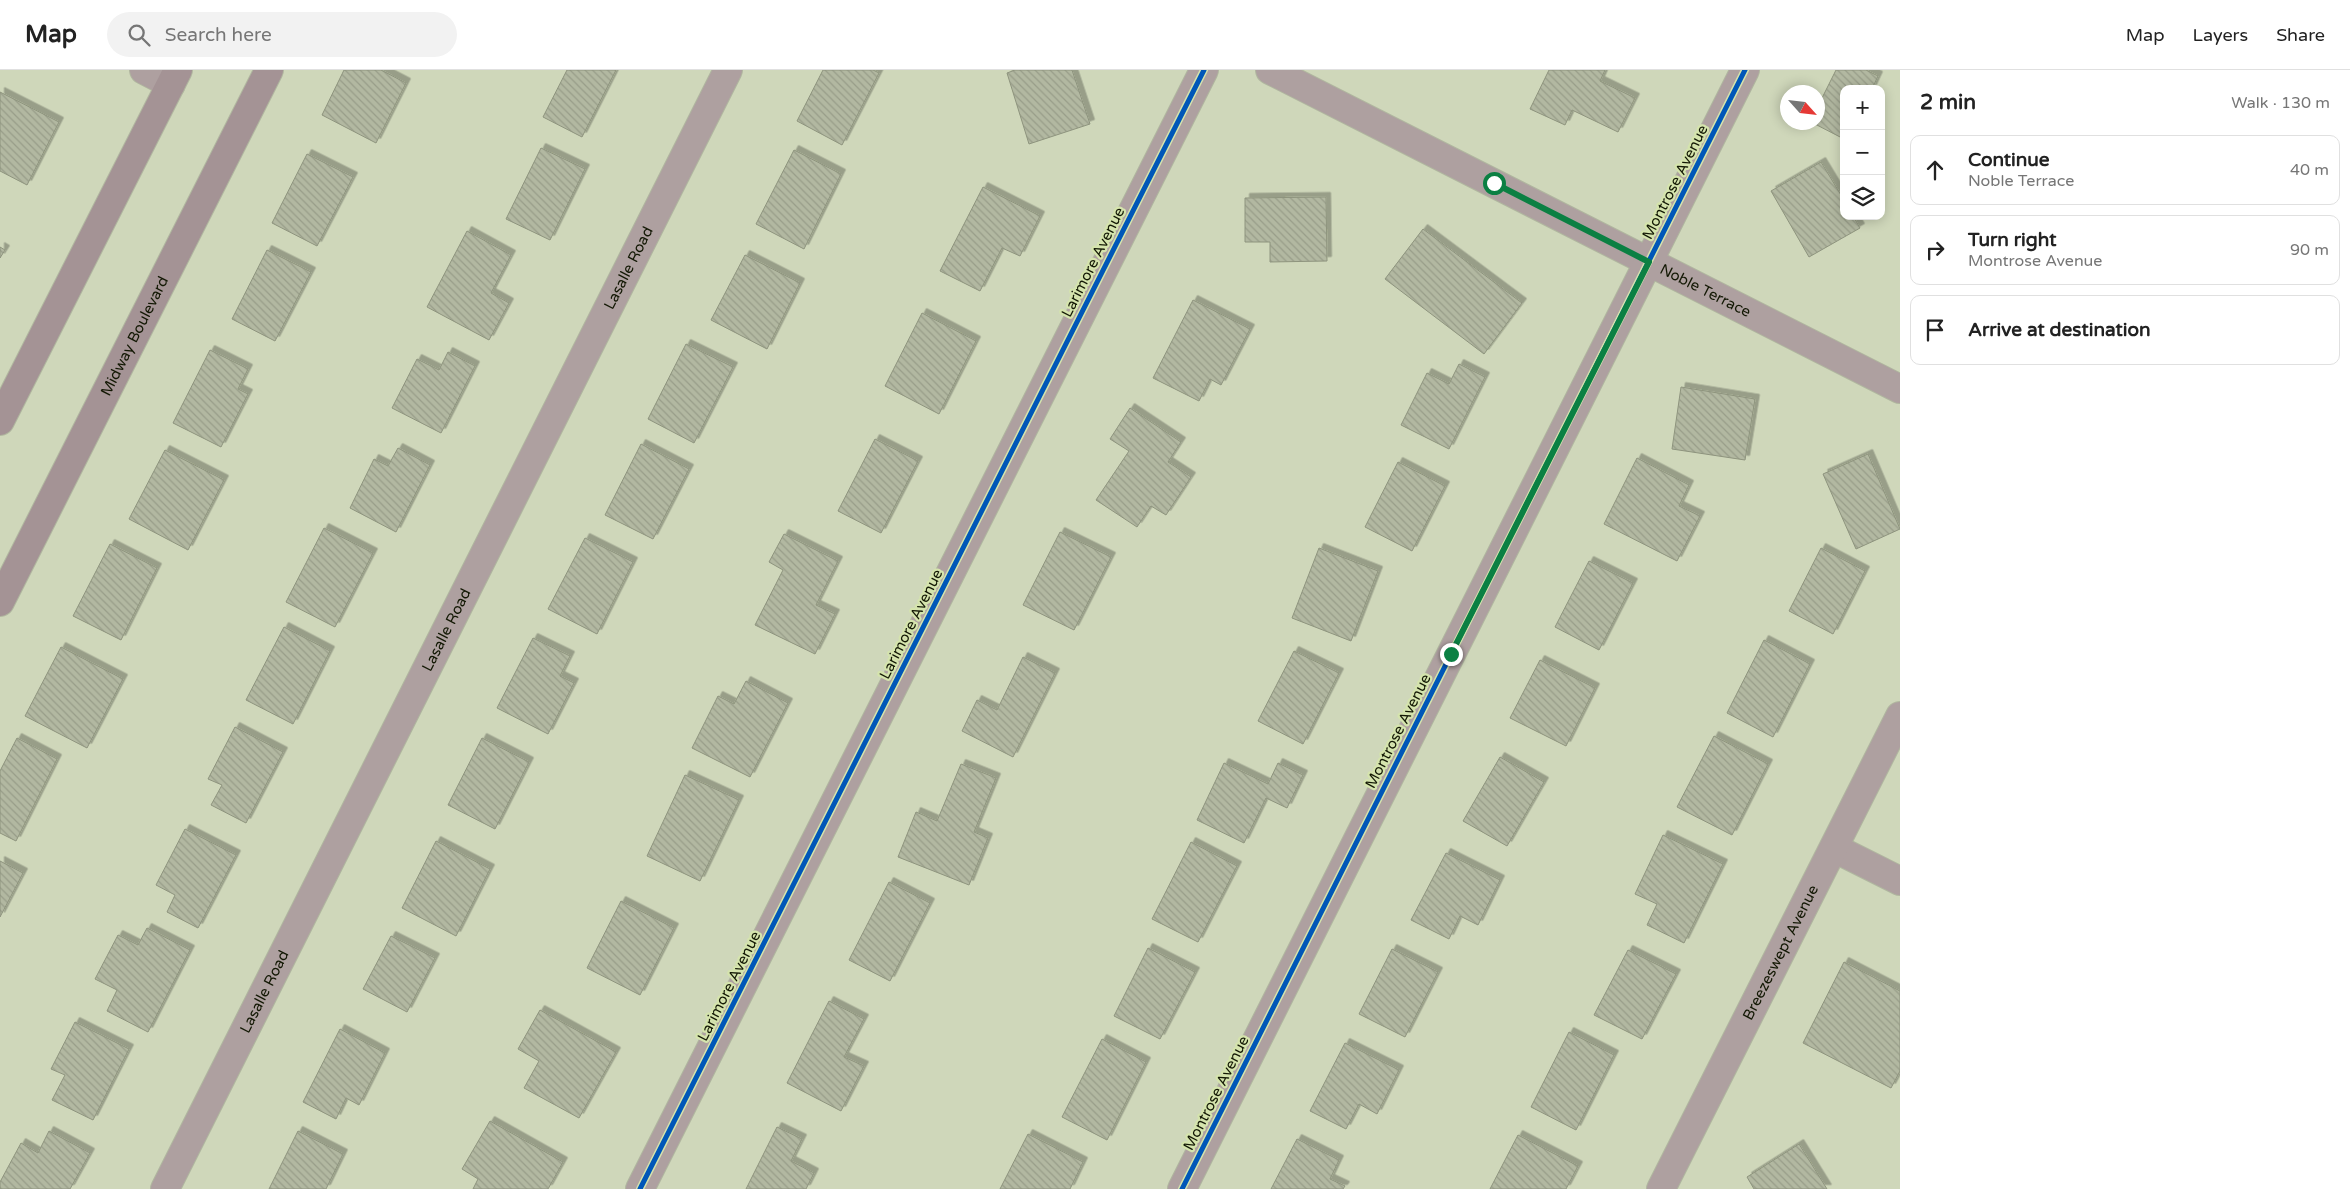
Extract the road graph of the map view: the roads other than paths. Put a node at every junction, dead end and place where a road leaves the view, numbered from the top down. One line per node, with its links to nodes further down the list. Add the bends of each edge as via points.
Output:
1 (144, 70): 7 (street)
2 (269, 70): 11 (street, Midway Boulevard)
3 (728, 70): 15 (street, Lasalle Road)
4 (1204, 70): 16 (street, Larimore Avenue)
5 (1270, 70): 8 (street, Noble Terrace)
6 (1745, 70): 8 (street, Montrose Avenue)
7 (174, 77): 10 (street)
8 (1649, 262): 9 (street, Noble Terrace); 17 (street, Montrose Avenue)
9 (1900, 389)
10 (0, 421)
11 (0, 602)
12 (1900, 716): 13 (street, Breezeswept Avenue)
13 (1834, 848): 14 (street); 18 (street, Breezeswept Avenue)
14 (1900, 881)
15 (164, 1189)
16 (640, 1189)
17 (1182, 1189)
18 (1662, 1189)

